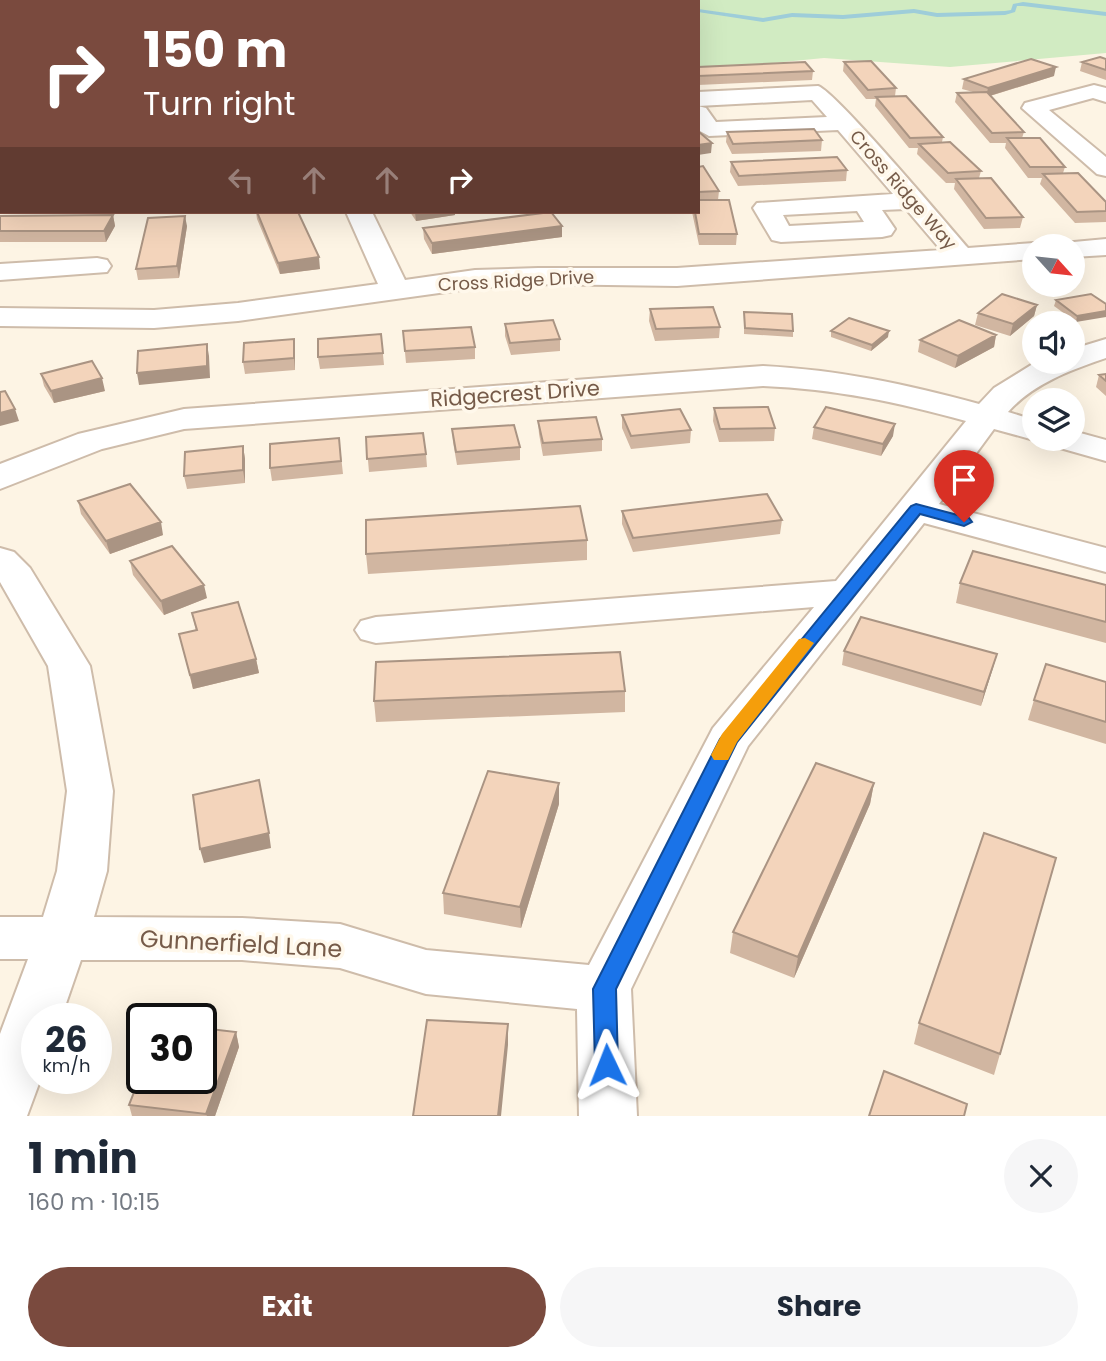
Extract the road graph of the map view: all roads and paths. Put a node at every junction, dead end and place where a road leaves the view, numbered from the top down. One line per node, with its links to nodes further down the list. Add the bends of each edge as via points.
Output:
1 (1106, 95): 6 (street, via 1094,92 1033,108)
2 (700, 99): 4 (street, Cross Ridge Way, via 818,93)
3 (700, 116): 4 (street, Cross Ridge Way, via 709,129)
4 (846, 123): 8 (street, Cross Ridge Way)
5 (1106, 145): 6 (street)
6 (1078, 146): 7 (street)
7 (1106, 169)
8 (913, 201): 9 (street); 14 (street, Cross Ridge Way)
9 (864, 203)
10 (360, 214): 17 (street)
11 (1106, 247): 12 (street)
12 (1085, 248)
13 (1022, 252): 14 (street, Cross Ridge Drive)
14 (961, 256): 17 (street, Cross Ridge Drive, via 677,277 475,279)
15 (97, 266): 16 (street)
16 (0, 272)
17 (395, 290): 18 (street, Cross Ridge Drive, via 238,312 154,318)
18 (0, 317)
19 (1106, 348): 20 (street)
20 (1085, 355)
21 (1039, 374): 22 (street, via 1006,395)
22 (987, 416): 23 (street, Ridgecrest Drive); 26 (street, Ridgecrest Drive, via 899,392 819,379 763,376 184,419 114,433 44,455); 27 (street)
23 (1022, 426)
24 (1085, 445): 25 (street)
25 (1106, 452)
26 (0, 478)
27 (916, 509): 28 (street); 30 (street)
28 (1106, 559)
29 (0, 560): 32 (street, via 16,576 69,666 90,791 82,871)
30 (848, 592): 31 (street); 34 (street, via 729,739)
31 (376, 630)
32 (63, 936): 33 (street, Gunnerfield Lane); 34 (street, Gunnerfield Lane, via 340,946 426,972); 35 (street)
33 (0, 938)
34 (604, 989): 36 (street)
35 (0, 1111)
36 (608, 1116)

